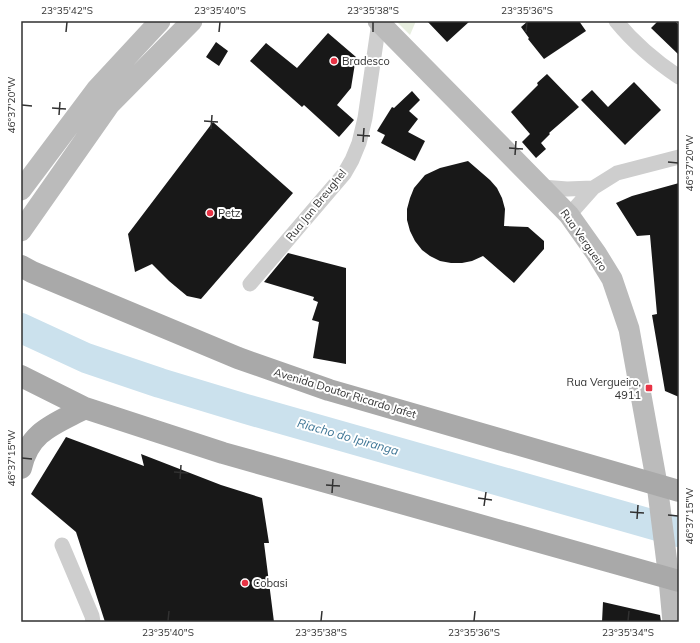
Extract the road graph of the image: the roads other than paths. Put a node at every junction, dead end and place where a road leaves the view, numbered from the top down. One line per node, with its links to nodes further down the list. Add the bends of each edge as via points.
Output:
1 (160, 21): 9 (main road, via 96,90)
2 (192, 21): 11 (main road, via 110,104)
3 (378, 21): 7 (main road, Rua Vergueiro); 13 (street, Rua Jan Breughel, via 365,118 352,160 344,174)
4 (616, 21): 5 (street, via 628,36 662,66)
5 (679, 77)
6 (679, 157): 8 (street, via 617,173)
7 (542, 187): 8 (street); 10 (main road, Rua Vergueiro)
8 (593, 188): 10 (street)
9 (21, 190)
10 (569, 215): 17 (main road, Rua Vergueiro, via 612,279 629,329)
11 (21, 231)
12 (21, 266): 17 (main road, Avenida Doutor Ricardo Jafet, via 238,358 329,390)
13 (250, 284)
14 (21, 376): 15 (main road)
15 (85, 408): 16 (main road, via 40,433 30,444); 20 (main road, via 223,453)
16 (21, 468)
17 (657, 484): 18 (main road, Avenida Doutor Ricardo Jafet); 20 (main road, Rua Vergueiro, via 666,554)
18 (679, 491)
19 (62, 545): 21 (street)
20 (674, 580): 22 (main road, Rua Vergueiro)
21 (93, 622)
22 (672, 622)

